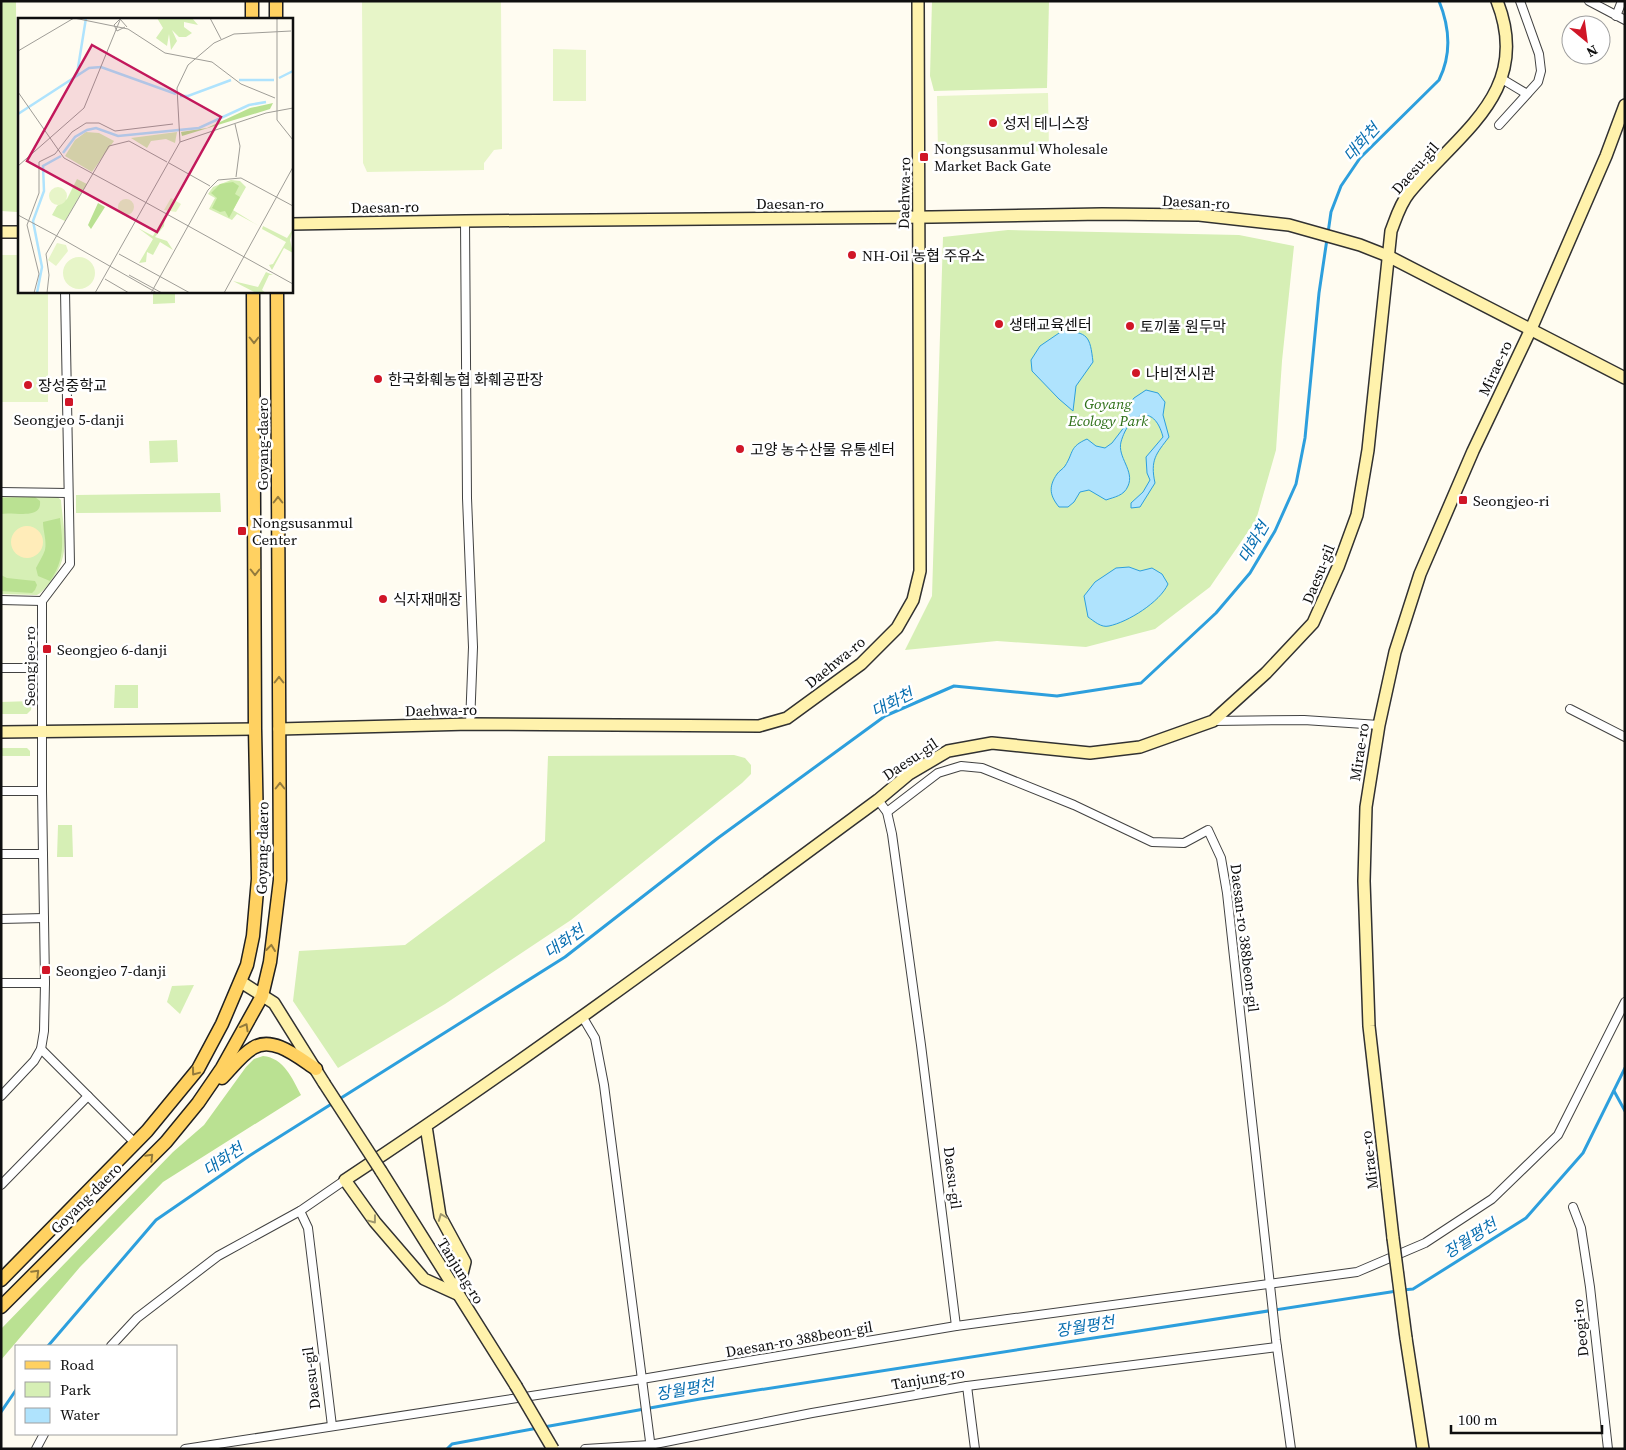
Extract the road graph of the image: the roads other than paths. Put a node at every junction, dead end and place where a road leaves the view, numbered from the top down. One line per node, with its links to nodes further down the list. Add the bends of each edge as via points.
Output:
1 (252, 1): 9 (main road)
2 (276, 1): 10 (main road)
3 (918, 1): 16 (street, Daehwa-ro)
4 (1497, 1): 12 (street, Daesu-gil, via 1504,20 1507,54)
5 (1520, 1): 13 (street, via 1542,71 1538,82)
6 (1589, 1): 8 (street)
7 (1622, 1): 8 (street)
8 (1616, 16): 11 (street)
9 (252, 18)
10 (276, 18)
11 (1625, 20)
12 (1502, 79): 13 (street); 21 (street, Daesu-gil, via 1466,133 1409,194 1391,231)
13 (1527, 94): 15 (street)
14 (1625, 105): 25 (street, Mirae-ro)
15 (1498, 125)
16 (918, 218): 17 (street, Daesan-ro); 21 (street, Daesan-ro, via 1199,215 1289,224); 35 (street, Daehwa-ro, via 920,571 913,600 897,628 861,664 787,718 758,726)
17 (465, 221): 18 (street, Daesan-ro); 35 (street, via 467,498 473,647)
18 (292, 224)
19 (1, 232): 20 (street)
20 (18, 232)
21 (1388, 256): 25 (street); 34 (street, Daesu-gil, via 1368,450 1357,515 1338,567 1313,623 1266,673)
22 (65, 292): 28 (street)
23 (253, 292): 37 (main road, Goyang-daero, one-way to 37)
24 (277, 292): 38 (main road, Goyang-daero, one-way to 24)
25 (1531, 329): 26 (street); 36 (street, Mirae-ro, via 1420,574 1395,652)
26 (1625, 378)
27 (1, 492): 28 (street)
28 (67, 493): 30 (street, via 70,564)
29 (1, 600): 30 (street)
30 (42, 601): 32 (street, Seongjeo-ro)
31 (1, 668): 32 (street)
32 (42, 668): 40 (street, Seongjeo-ro)
33 (1570, 709): 41 (street)
34 (1213, 721): 36 (street, via 1304,720); 44 (street, Daesu-gil, via 1140,747 1090,753 992,743 948,751 909,774)
35 (470, 724): 38 (street, Daehwa-ro)
36 (1378, 725): 85 (street, Mirae-ro, bridge, via 1366,807 1364,890 1369,1026 1393,1238)
37 (255, 729): 40 (street); 50 (main road, Goyang-daero, via 258,879 253,936)
38 (279, 729): 53 (main road, Goyang-daero, one-way to 38, via 270,962 280,880)
39 (1, 732): 40 (street)
40 (43, 732): 43 (street, Seongjeo-ro)
41 (1625, 737)
42 (1, 791): 43 (street)
43 (42, 791): 47 (street, Seongjeo-ro)
44 (878, 800): 45 (street, Daesu-gil); 55 (street, Daesu-gil)
45 (887, 812): 68 (street, Daesan-ro 388beon-gil, via 938,773 961,766 982,768 1074,804 1152,842 1184,843 1208,830 1221,858 1227,893); 71 (street, Daesu-gil, via 920,1035)
46 (1, 854): 47 (street)
47 (43, 854): 48 (street, Seongjeo-ro)
48 (44, 918): 49 (street); 52 (street, Seongjeo-ro)
49 (1, 919)
50 (241, 982): 53 (street); 62 (main road, Goyang-daero, one-way to 62, via 198,1069)
51 (1, 983): 52 (street)
52 (45, 983): 56 (street, Seongjeo-ro)
53 (262, 996): 57 (street, via 274,1004); 60 (main road, Goyang-daero, one-way to 53, via 222,1068)
54 (1625, 1002): 68 (street, Daesan-ro 388beon-gil, via 1558,1135 1492,1198 1425,1243 1358,1272)
55 (582, 1016): 61 (street, Daesu-gil); 74 (street, via 595,1038 604,1085)
56 (41, 1049): 58 (street, Seongjeo-ro); 59 (street)
57 (316, 1069): 60 (main road, via 276,1046 258,1045); 69 (street, Tanjung-ro, bridge)
58 (1, 1096)
59 (88, 1096): 62 (street); 64 (street)
60 (198, 1103): 70 (main road, Goyang-daero, one-way to 60, via 166,1142)
61 (426, 1126): 63 (street, Daesu-gil); 69 (street, one-way to 61, via 465,1262 440,1216)
62 (135, 1143): 67 (main road, Goyang-daero)
63 (345, 1180): 66 (street, Daesu-gil); 69 (street, one-way to 69, via 375,1222 424,1279)
64 (1, 1184)
65 (1573, 1207): 86 (street, Deogi-ro, via 1581,1228 1590,1287)
66 (300, 1211): 73 (street, Daesu-gil, via 218,1256 137,1318); 76 (street, Daesu-gil, via 308,1228)
67 (1, 1280)
68 (1271, 1288): 71 (street, Daesan-ro 388beon-gil); 72 (street)
69 (457, 1294): 81 (street, Tanjung-ro, bridge)
70 (1, 1307)
71 (956, 1326): 74 (street, Daesan-ro 388beon-gil)
72 (1277, 1344): 75 (street, Tanjung-ro); 84 (street)
73 (112, 1345)
74 (642, 1379): 76 (street, Daesan-ro 388beon-gil); 78 (street)
75 (967, 1386): 78 (street, Tanjung-ro, via 812,1413); 83 (street)
76 (332, 1426): 80 (street, Daesu-gil)
77 (43, 1435): 79 (street)
78 (651, 1447): 82 (street, Tanjung-ro)
79 (36, 1449)
80 (185, 1449)
81 (553, 1449)
82 (585, 1449)
83 (975, 1449)
84 (1292, 1449)
85 (1423, 1449)
86 (1608, 1449)

